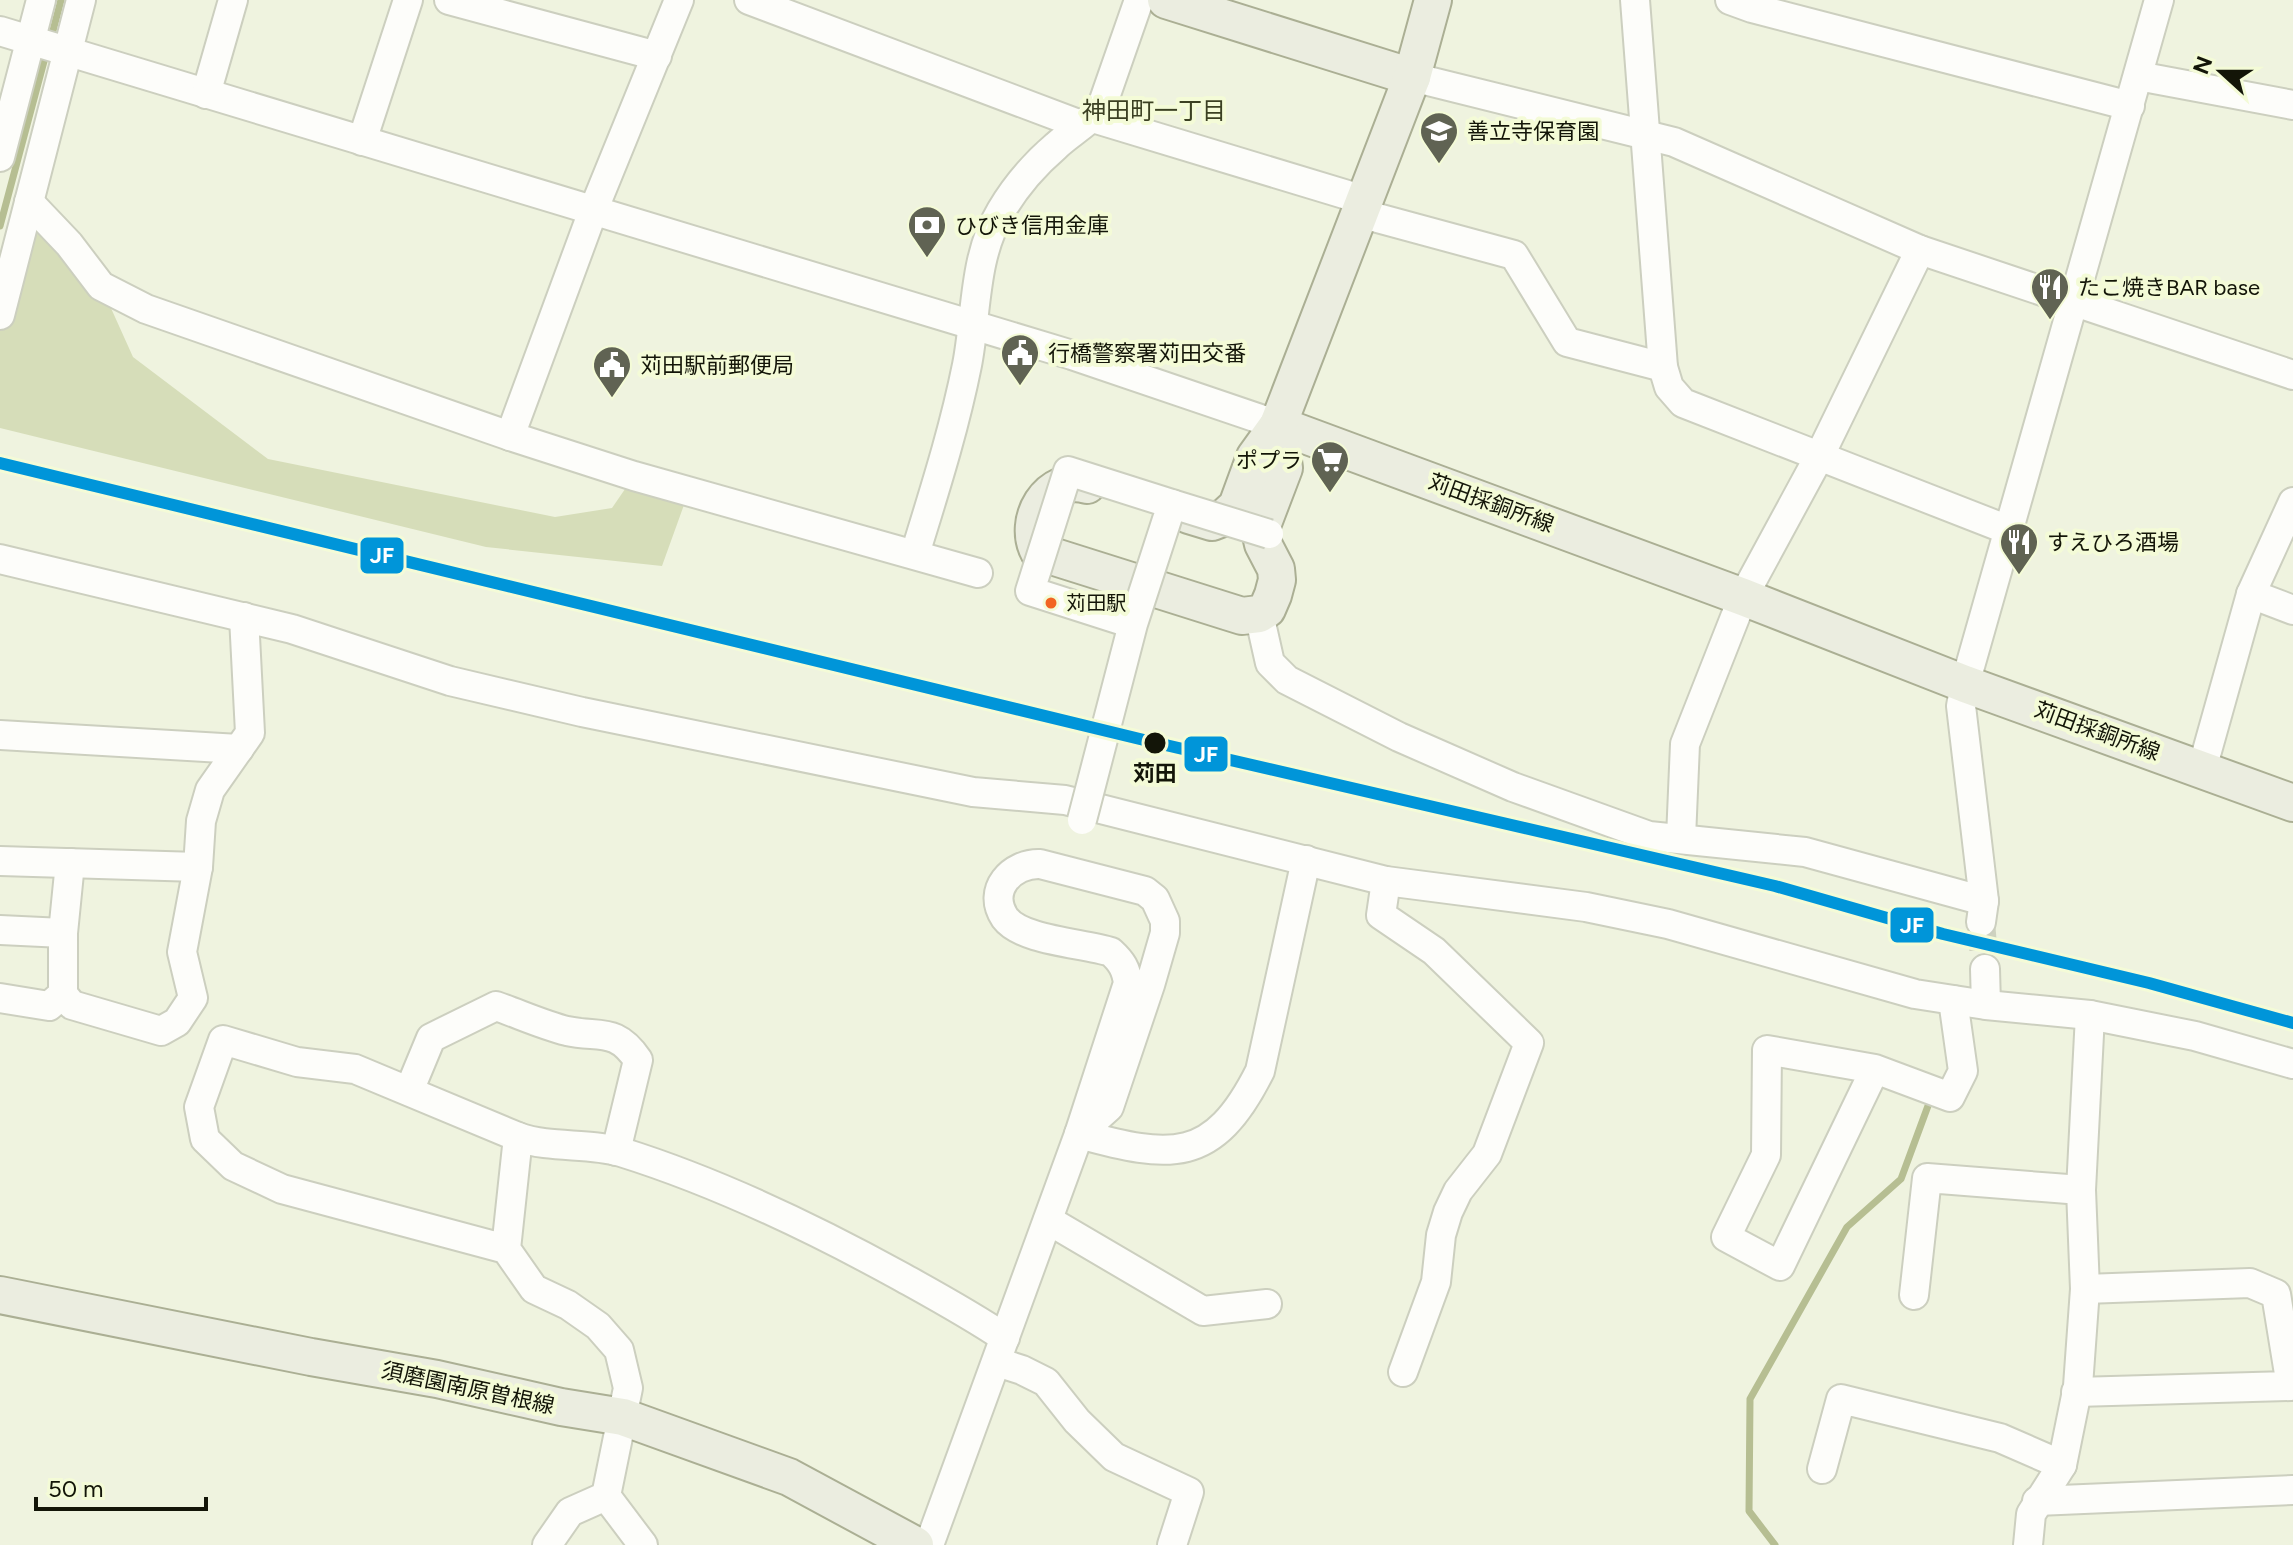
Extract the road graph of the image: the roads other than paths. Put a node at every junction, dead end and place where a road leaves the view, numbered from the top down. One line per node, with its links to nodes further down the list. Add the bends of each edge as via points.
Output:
1 (41, 0): 15 (street)
2 (81, 0): 16 (street)
3 (233, 0): 20 (street)
4 (408, 0): 25 (street)
5 (449, 0): 17 (street)
6 (679, 0): 17 (street)
7 (749, 0): 23 (street)
8 (1139, 0): 23 (street, via 1102,106)
9 (1166, 0): 19 (main road)
10 (1433, 0): 19 (main road)
11 (1635, 0): 24 (street)
12 (2159, 0): 18 (street)
13 (1745, 3): 22 (street)
14 (0, 31): 15 (street)
15 (30, 41): 16 (street); 26 (street)
16 (68, 53): 20 (street); 27 (street)
17 (657, 56): 29 (street)
18 (2138, 76): 21 (street); 22 (street)
19 (1412, 77): 24 (street); 28 (main road)
20 (206, 94): 25 (street)
21 (2293, 105)
22 (2130, 106): 31 (street)
23 (1087, 121): 28 (street); 33 (street, via 1033,169 1000,212 983,254)
24 (1646, 137): 30 (street, via 1674,142); 34 (street)
25 (362, 141): 29 (street)
26 (0, 157)
27 (29, 202): 32 (street); 37 (street, via 101,286 146,309)
28 (1362, 206): 34 (street, via 1514,255 1567,342); 36 (main road)
29 (593, 211): 33 (street); 37 (street)
30 (1920, 250): 31 (street); 38 (street)
31 (2075, 303): 35 (street); 41 (street)
32 (0, 315)
33 (972, 325): 36 (street); 43 (street, via 951,434)
34 (1663, 367): 38 (street, via 1669,387 1683,403)
35 (2293, 375)
36 (1278, 425): 47 (main road, 苅田採銅所線); 49 (main road, via 1284,468 1260,531 1277,580 1267,609); 49 (main road, via 1255,457 1237,506 1225,517 1212,522 1068,482 1040,504 1033,530 1039,552 1049,557 1242,616)
37 (510, 436): 43 (street)
38 (1820, 455): 41 (street); 47 (street)
39 (2293, 502): 46 (street)
40 (1172, 504): 42 (street, bridge); 51 (street, bridge); 51 (street, bridge, via 1068,471 1030,591)
41 (2011, 531): 52 (street)
42 (1269, 534)
43 (915, 554): 45 (street)
44 (0, 559): 50 (street)
45 (978, 573)
46 (2251, 594): 48 (street); 55 (street)
47 (1743, 597): 52 (main road, 苅田採銅所線); 58 (street, via 1685,744)
48 (2293, 610)
49 (1259, 614): 58 (street, via 1270,663 1287,680 1513,787 1649,836)
50 (244, 617): 54 (street, via 250,733); 59 (street, via 450,681 582,712 973,792 1065,800)
51 (1133, 624): 57 (street, bridge)
52 (1965, 684): 55 (main road, 苅田採銅所線); 58 (street, via 1961,706 1982,912 1805,852)
53 (0, 735): 54 (street)
54 (239, 749): 62 (street, via 210,790 201,821)
55 (2202, 769): 56 (main road, 苅田採銅所線)
56 (2293, 803)
57 (1082, 820)
58 (1681, 838)
59 (1306, 860): 63 (street); 75 (street, via 1260,1071 1224,1127 1184,1148 1149,1152)
60 (0, 861): 61 (street)
61 (70, 863): 62 (street); 65 (street)
62 (198, 867): 67 (street, via 182,952 193,998 177,1022 161,1031 72,1005)
63 (1386, 881): 69 (street, via 1600,910); 86 (street, via 1381,915 1434,951 1529,1043 1487,1154 1448,1212 1436,1282)
64 (0, 930): 65 (street)
65 (63, 933): 67 (street)
66 (1985, 969): 70 (street)
67 (63, 994): 68 (street, via 49,1006)
68 (0, 998)
69 (1953, 1000): 70 (street); 73 (street, via 1963,1071 1950,1097)
70 (1986, 1005): 71 (street)
71 (2090, 1015): 72 (street, via 2195,1036); 78 (street)
72 (2293, 1064)
73 (1875, 1069): 73 (street, via 1780,1266 1726,1237 1766,1155 1767,1050)
74 (409, 1091): 76 (street); 77 (street, via 431,1038 496,1006 569,1031 601,1033 628,1045 638,1060); 80 (street, via 355,1069 297,1062 223,1040 199,1107 205,1139 233,1166 282,1189)
75 (1079, 1134): 75 (street, via 1128,983 1126,971 1111,952 1025,932 1006,918 1000,907 1002,883 1029,863 1134,886 1155,899 1165,921 1150,985 1109,1107); 79 (street)
76 (518, 1137): 77 (street); 80 (street)
77 (616, 1151): 85 (street, via 802,1225 965,1312)
78 (2081, 1190): 81 (street); 83 (street, via 1927,1178)
79 (1048, 1220): 84 (street, via 1203,1311); 85 (street)
80 (506, 1249): 89 (street, via 534,1289 598,1326 619,1350 628,1388)
81 (2085, 1289): 87 (street, via 2250,1283 2276,1294); 88 (street)
82 (0, 1295): 89 (main road, 須磨園南原曽根線)
83 (1914, 1295)
84 (1267, 1304)
85 (1001, 1350): 98 (street); 99 (street, via 1022,1370 1046,1382 1114,1457 1189,1492)
86 (1403, 1372)
87 (2292, 1391): 88 (street)
88 (2076, 1392): 90 (street)
89 (623, 1417): 93 (street); 97 (main road, 須磨園南原曽根線, via 789,1477)
90 (2062, 1465): 91 (street, via 2000,1438 1841,1399); 94 (street)
91 (1822, 1469)
92 (2293, 1490): 94 (street)
93 (606, 1496): 95 (street, via 570,1512); 96 (street)
94 (2037, 1501): 100 (street)
95 (547, 1545)
96 (643, 1545)
97 (915, 1545)
98 (929, 1545)
99 (1172, 1545)
100 (2028, 1545)

